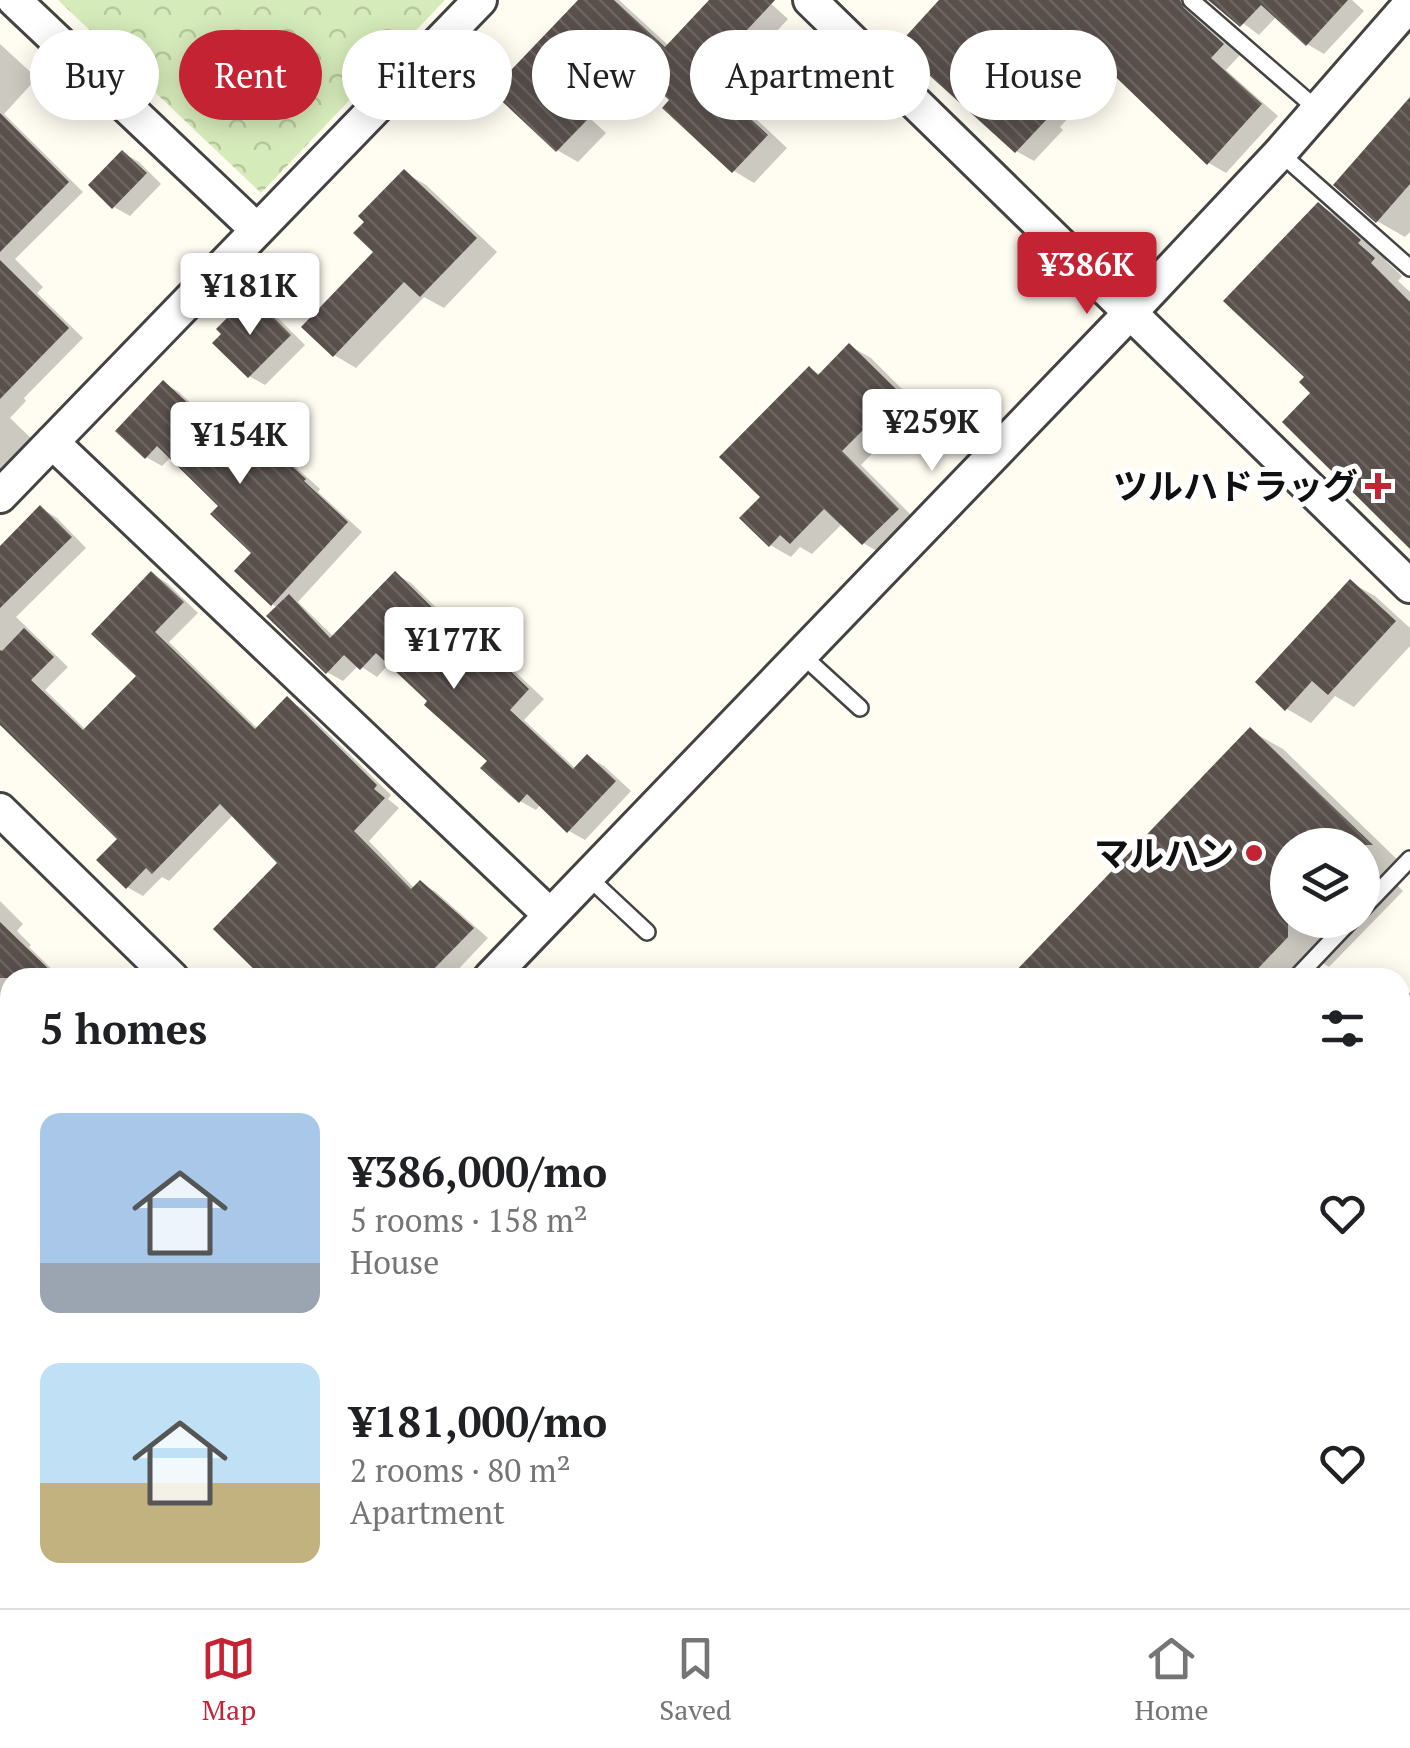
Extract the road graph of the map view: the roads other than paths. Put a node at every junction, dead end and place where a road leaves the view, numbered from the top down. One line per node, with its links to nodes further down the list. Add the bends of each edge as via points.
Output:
1 (14, 0): 8 (street)
2 (480, 0): 8 (street)
3 (810, 0): 10 (street)
4 (1190, 0): 6 (lane)
5 (1410, 4): 6 (street)
6 (1318, 110): 7 (street)
7 (1280, 154): 9 (lane); 10 (street)
8 (257, 230): 11 (street)
9 (1410, 268)
10 (1129, 314): 13 (street); 14 (street)
11 (52, 442): 12 (street); 20 (street)
12 (0, 496)
13 (1410, 586)
14 (802, 654): 15 (lane); 18 (street)
15 (860, 708)
16 (0, 810): 23 (street)
17 (1410, 859): 19 (lane)
18 (588, 876): 20 (street); 21 (lane)
19 (1380, 890)
20 (550, 915): 24 (street)
21 (647, 932)
22 (1335, 938): 25 (lane)
23 (162, 968)
24 (500, 968)
25 (1306, 968)

